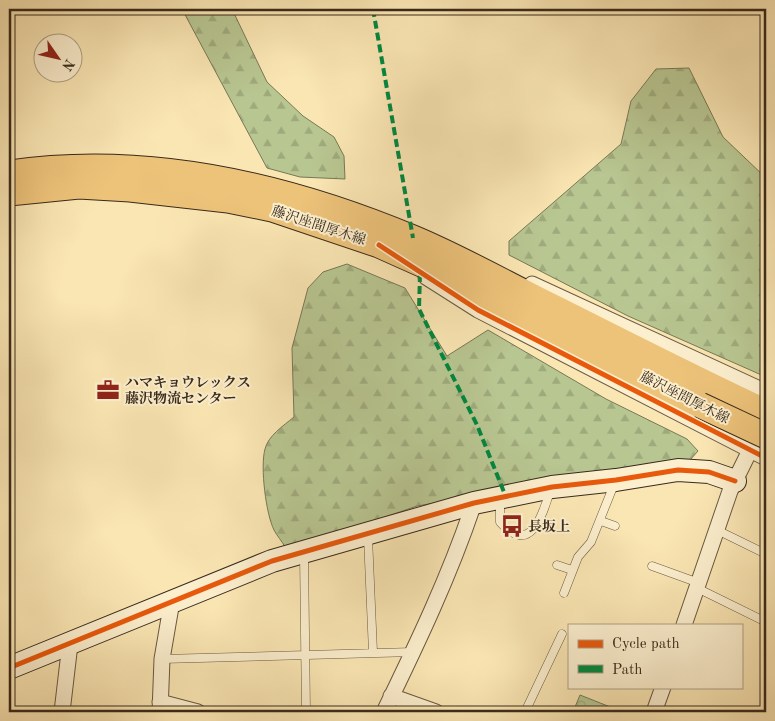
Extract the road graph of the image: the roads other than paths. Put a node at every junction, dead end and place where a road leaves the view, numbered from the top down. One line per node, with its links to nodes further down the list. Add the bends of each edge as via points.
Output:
1 (9, 173): 4 (main road, 藤沢座間厚木線, via 76,168 180,172 313,202)
2 (9, 193): 3 (main road, 藤沢座間厚木線, via 79,186 228,200 272,209)
3 (379, 245): 6 (main road, 藤沢座間厚木線); 9 (street, via 478,310)
4 (434, 248): 5 (street, via 482,262); 6 (main road, 藤沢座間厚木線)
5 (766, 392)
6 (705, 395): 7 (main road, 藤沢座間厚木線); 9 (main road, 藤沢座間厚木線, bridge)
7 (766, 412)
8 (766, 417): 9 (street)
9 (758, 443): 10 (street); 12 (street)
10 (766, 458)
11 (616, 480): 12 (street, via 694,470); 13 (street); 16 (lane)
12 (735, 481): 18 (street)
13 (552, 487): 14 (street); 14 (lane, via 541,520 533,532 523,535 508,532 500,522)
14 (500, 497): 15 (street)
15 (474, 503): 19 (street); 33 (street, via 460,544)
16 (601, 521): 17 (lane); 24 (lane)
17 (615, 526)
18 (717, 530): 21 (lane); 25 (street)
19 (368, 534): 20 (street); 32 (lane)
20 (304, 552): 27 (street); 34 (lane)
21 (766, 554)
22 (557, 565): 24 (lane)
23 (652, 566): 25 (lane)
24 (572, 570): 26 (lane)
25 (698, 585): 28 (lane); 29 (street)
26 (564, 592)
27 (172, 601): 31 (street); 35 (street)
28 (766, 622)
29 (684, 624)
30 (562, 634): 45 (lane)
31 (70, 644): 36 (street); 40 (street)
32 (373, 652): 33 (lane); 34 (lane)
33 (413, 652): 38 (street)
34 (305, 654): 35 (lane); 42 (lane)
35 (162, 659): 39 (street)
36 (9, 668)
37 (663, 688): 46 (street)
38 (391, 696): 43 (street); 44 (street)
39 (160, 707): 41 (street)
40 (62, 712)
41 (198, 712)
42 (306, 712)
43 (384, 712)
44 (436, 712)
45 (525, 712)
46 (654, 712)

